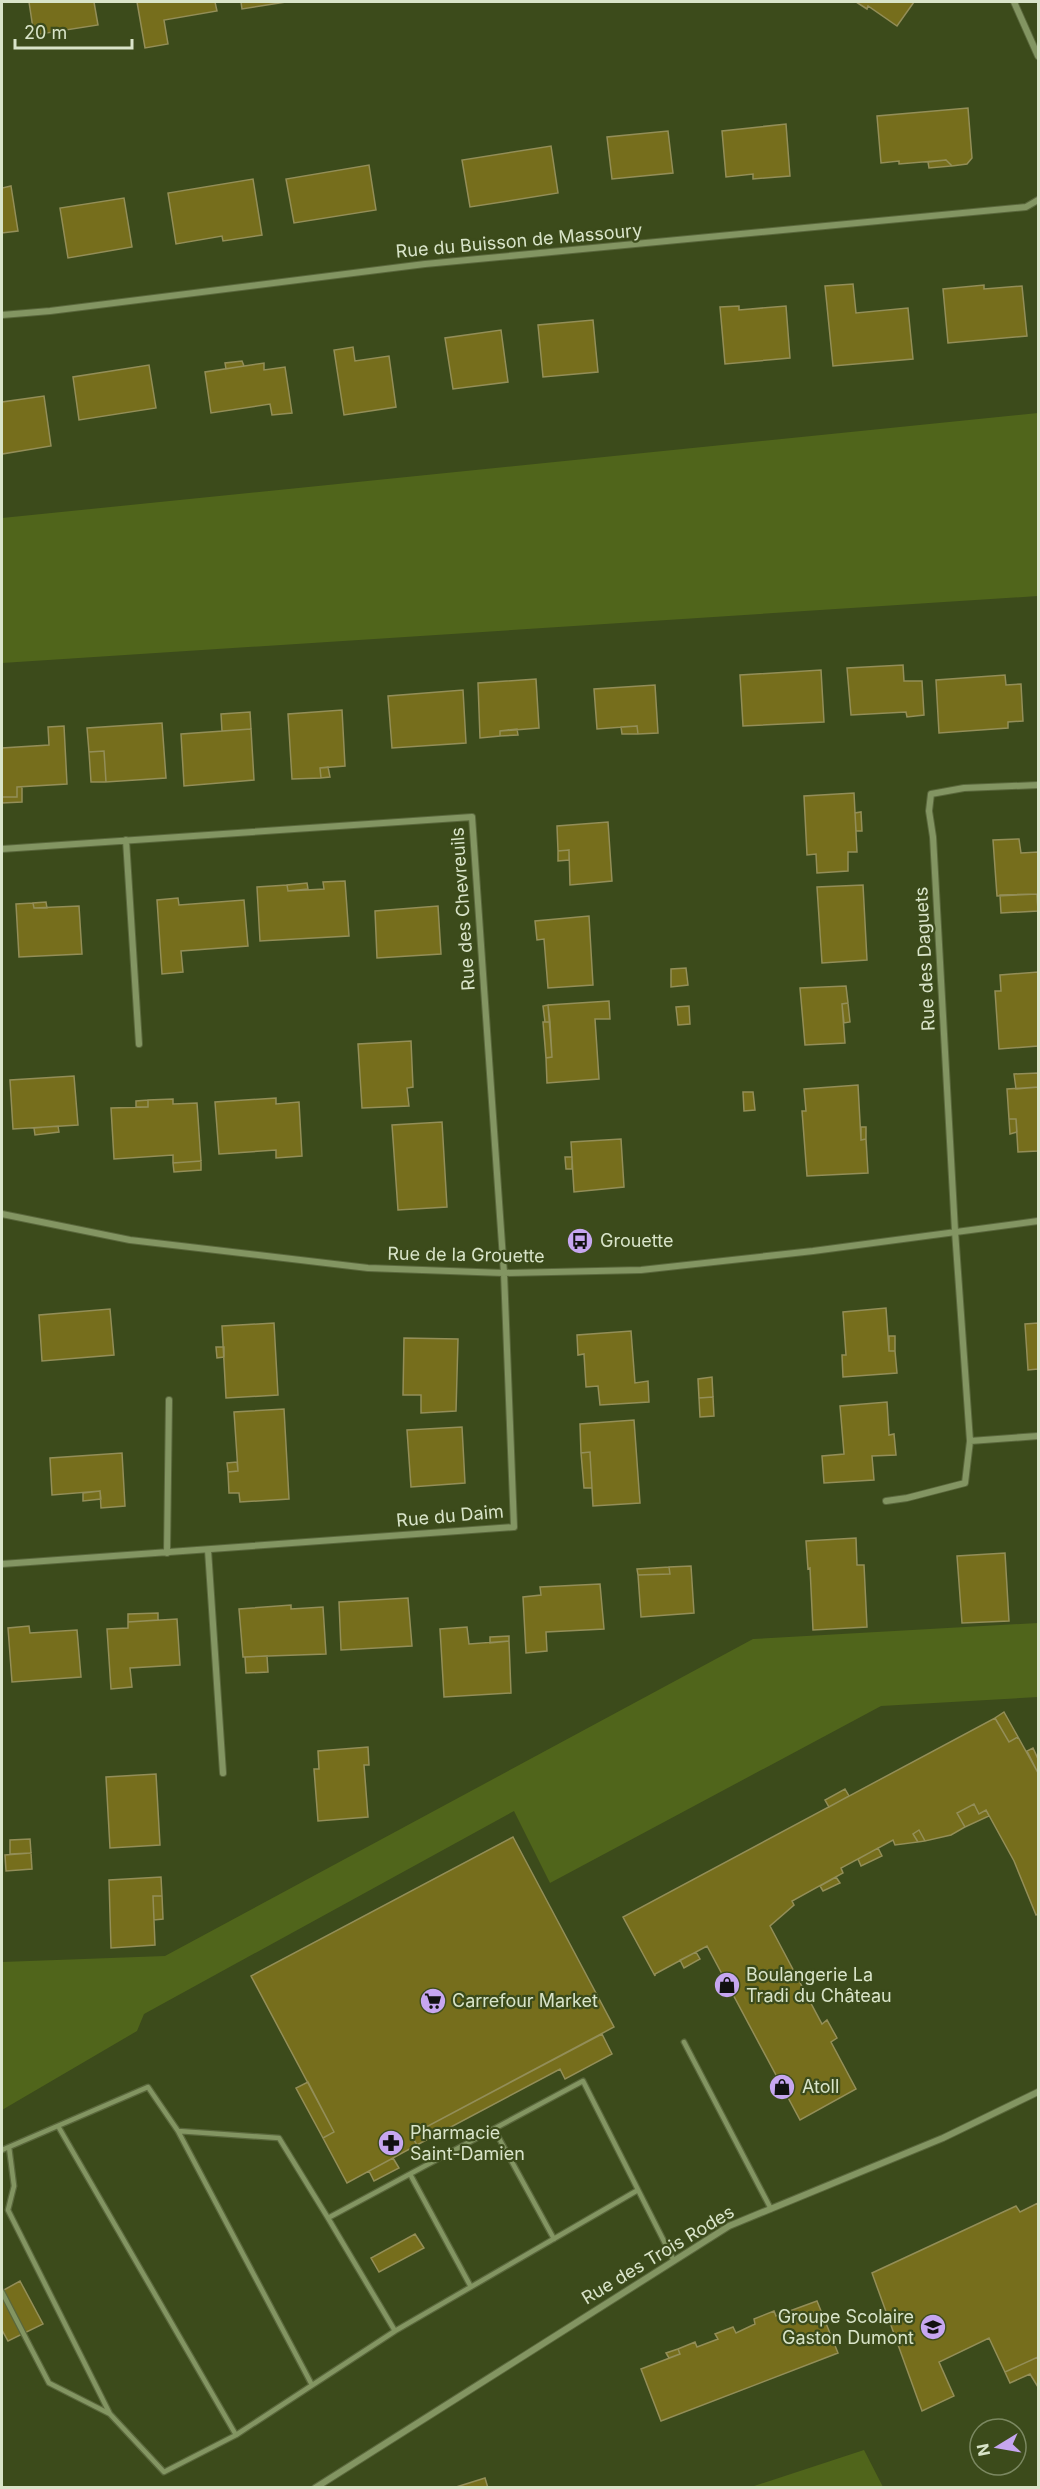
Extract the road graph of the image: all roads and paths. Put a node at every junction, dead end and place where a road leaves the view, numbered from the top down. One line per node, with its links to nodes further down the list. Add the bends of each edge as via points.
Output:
1 (1014, 2): 2 (street)
2 (1038, 56)
3 (1038, 200): 4 (street, Rue du Buisson de Massoury, via 1026,207 425,264)
4 (2, 315)
5 (1038, 785): 11 (street, Rue des Daguets, via 964,788 931,794)
6 (126, 840): 7 (street, Rue des Chevreuils); 8 (street); 12 (street, Rue des Chevreuils, via 472,817)
7 (2, 849)
8 (139, 1044)
9 (2, 1214): 12 (street, Rue de la Grouette, via 130,1240 344,1265)
10 (1038, 1221): 11 (street, Rue de la Grouette)
11 (955, 1231): 12 (street, Rue de la Grouette, via 641,1270); 15 (street)
12 (504, 1273): 17 (street, Rue du Daim, via 514,1527)
13 (169, 1400): 18 (street)
14 (1038, 1436): 15 (street)
15 (970, 1441): 16 (street, via 965,1483)
16 (886, 1501)
17 (208, 1550): 18 (street, Rue du Daim); 20 (street)
18 (167, 1553): 19 (street, Rue du Daim)
19 (2, 1564)
20 (223, 1773)
21 (684, 2042): 30 (lane)
22 (1038, 2092): 30 (street, Rue des Trois Rodes, via 943,2138)
23 (58, 2126): 25 (lane, via 148,2087); 26 (lane); 41 (lane)
24 (494, 2129): 28 (lane); 29 (lane, via 583,2081); 34 (lane)
25 (178, 2131): 33 (lane, via 279,2138); 39 (lane)
26 (9, 2147): 27 (lane); 31 (lane, via 14,2186)
27 (2, 2150)
28 (410, 2174): 33 (lane); 36 (lane)
29 (638, 2190): 34 (lane); 35 (lane)
30 (771, 2209): 35 (street, Rue des Trois Rodes, via 729,2226)
31 (8, 2210): 32 (lane); 40 (lane)
32 (2, 2214)
33 (327, 2218): 38 (lane)
34 (554, 2239): 36 (lane)
35 (674, 2261): 42 (street, Rue des Trois Rodes)
36 (471, 2287): 38 (lane)
37 (2, 2292): 40 (lane, via 49,2383)
38 (395, 2331): 39 (lane)
39 (312, 2385): 41 (lane)
40 (110, 2414): 41 (lane, via 164,2472)
41 (236, 2435)
42 (315, 2487)

